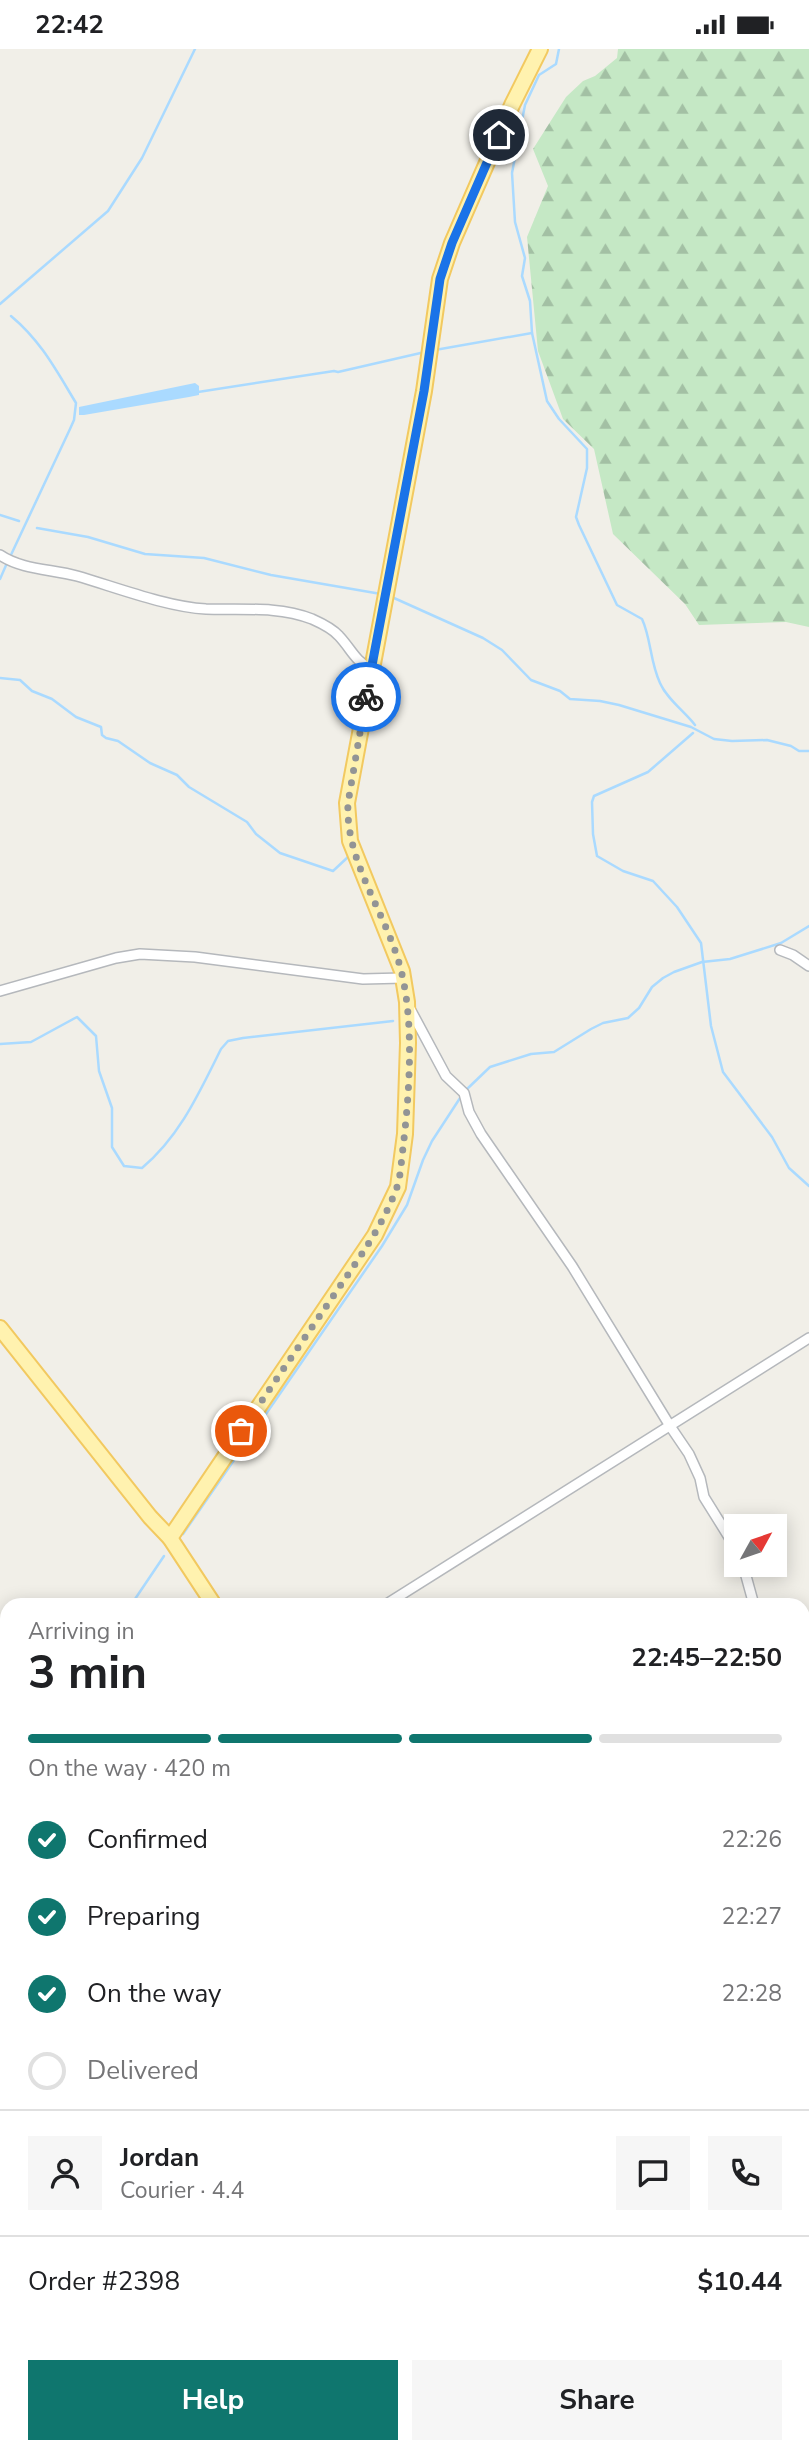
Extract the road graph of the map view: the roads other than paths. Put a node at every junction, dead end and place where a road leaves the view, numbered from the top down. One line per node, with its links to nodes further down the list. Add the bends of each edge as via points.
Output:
1 (540, 49): 3 (main road, via 443,270)
2 (0, 555): 3 (street, via 18,564 164,601 204,609 272,610 310,618 339,635 350,653)
3 (372, 670): 6 (main road, via 348,803 348,829)
4 (780, 950): 5 (street)
5 (809, 966)
6 (403, 978): 7 (street, via 363,979 140,954); 8 (main road)
7 (0, 991)
8 (407, 1002): 11 (street, via 446,1076 464,1093 472,1119 572,1266); 13 (main road, via 405,1134 398,1187 368,1246)
9 (0, 1328): 13 (main road)
10 (809, 1338): 11 (street)
11 (670, 1426): 12 (street, via 689,1454 704,1497); 16 (street)
12 (724, 1529)
13 (170, 1538): 15 (main road)
14 (746, 1577): 17 (street)
15 (209, 1598)
16 (396, 1598)
17 (752, 1598)

